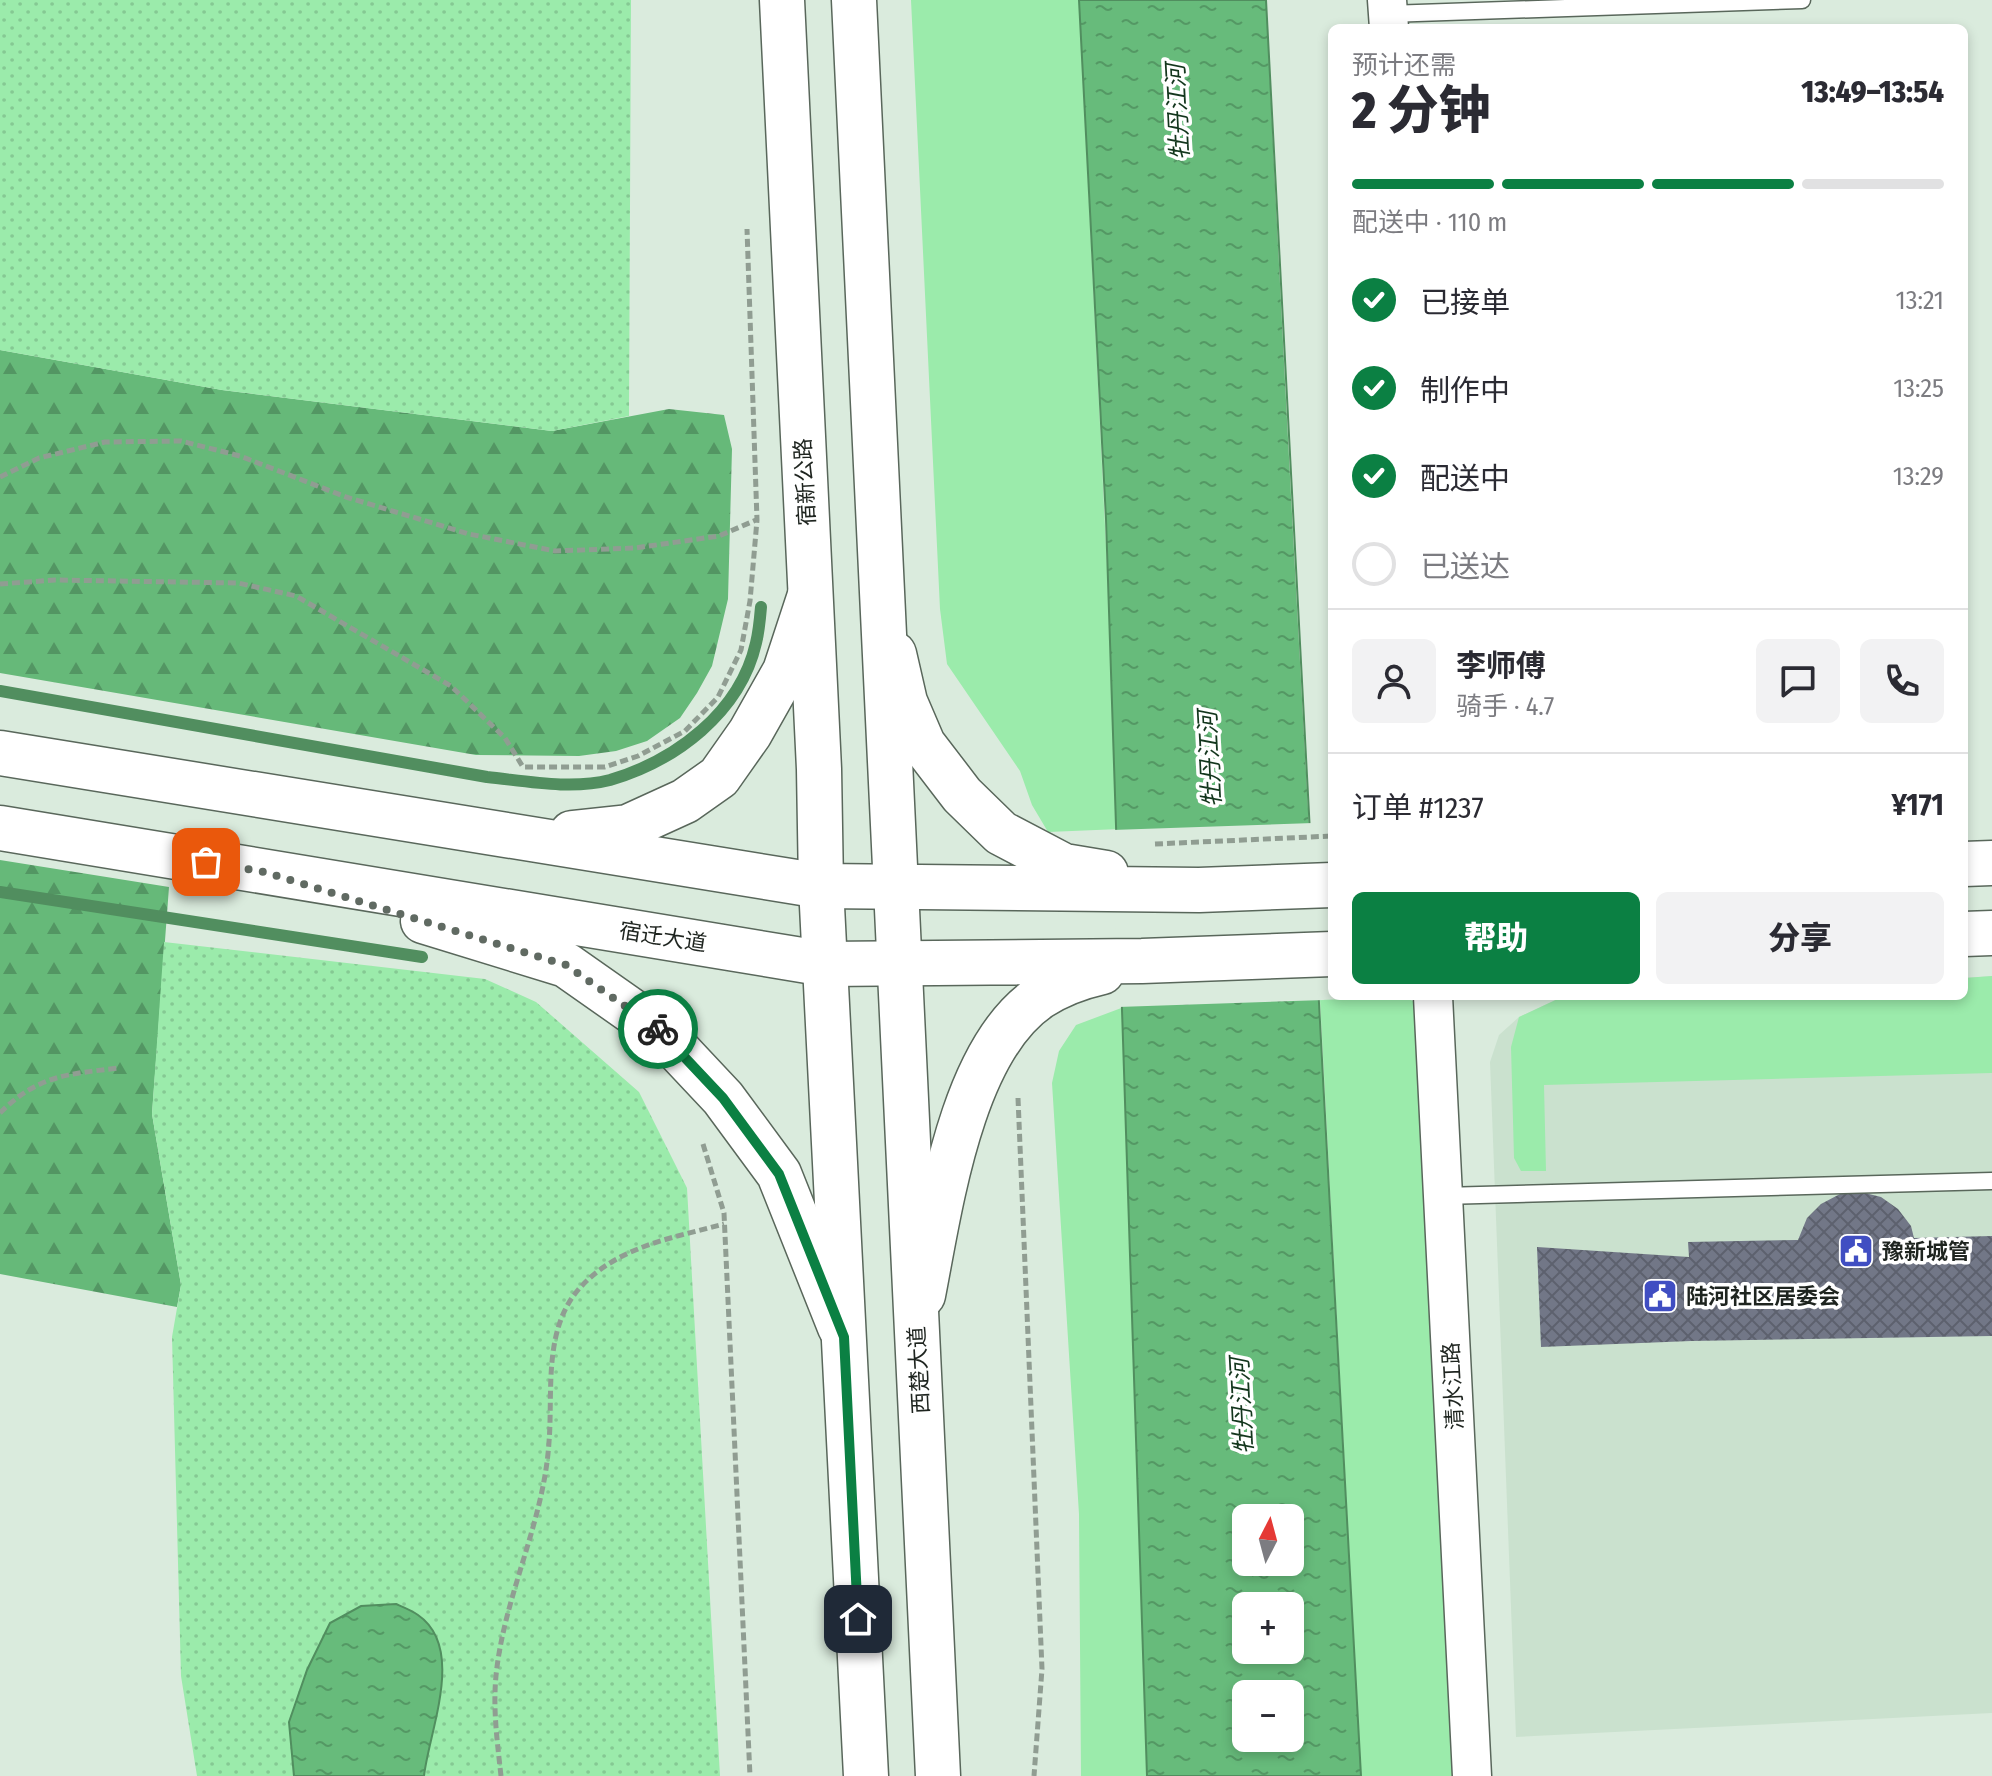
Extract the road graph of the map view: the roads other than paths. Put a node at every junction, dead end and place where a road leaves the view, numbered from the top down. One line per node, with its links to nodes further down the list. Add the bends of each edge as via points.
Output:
1 (782, 0): 6 (main road, 宿新公路)
2 (854, 0): 7 (main road)
3 (1802, 0): 4 (lane)
4 (1536, 5): 5 (lane)
5 (1388, 14)
6 (810, 595): 10 (main road, via 785,671 719,777 685,801 628,827); 15 (main road, 宿新公路)
7 (884, 611): 16 (main road); 17 (main road, via 905,702 923,744 962,795 1001,833 1064,866)
8 (0, 753): 10 (main road)
9 (0, 828): 13 (main road, 宿迁大道)
10 (521, 838): 15 (main road)
11 (1992, 863): 12 (main road)
12 (1968, 864)
13 (264, 872): 22 (main road, 宿迁大道); 28 (main road, via 566,965 660,1031 723,1098 779,1174)
14 (1328, 885): 17 (main road)
15 (821, 886): 16 (main road); 22 (main road, 宿新公路)
16 (897, 886): 17 (main road); 23 (main road)
17 (1199, 890)
18 (1992, 933): 19 (main road)
19 (1968, 934)
20 (1328, 954): 21 (main road, 宿迁大道)
21 (1142, 961): 23 (main road, 宿迁大道); 27 (main road, via 1070,980 1038,998 1002,1037 983,1069 951,1153)
22 (826, 964): 23 (main road, 宿迁大道); 28 (main road)
23 (900, 964): 27 (main road, 西楚大道)
24 (1433, 1000): 26 (street, 清水江路)
25 (1992, 1181): 26 (lane)
26 (1443, 1196): 31 (street, 清水江路)
27 (917, 1325): 30 (main road, 西楚大道)
28 (844, 1337): 29 (main road)
29 (866, 1776)
30 (938, 1776)
31 (1472, 1776)

